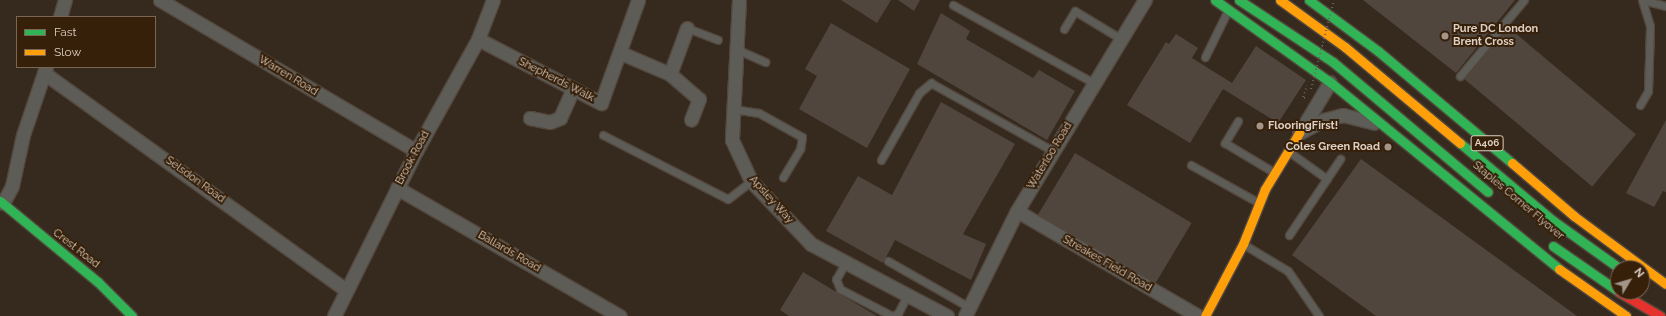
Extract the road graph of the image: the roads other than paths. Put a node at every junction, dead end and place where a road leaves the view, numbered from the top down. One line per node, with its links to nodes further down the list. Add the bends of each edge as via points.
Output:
1 (65, 0): 16 (street)
2 (160, 0): 40 (street, Warren Road)
3 (638, 0): 23 (street, Shepherds Walk)
4 (739, 0): 22 (street, Apsley Way)
5 (1145, 0): 20 (street, Waterloo Road)
6 (1214, 0): 15 (main road)
7 (1239, 0): 51 (main road, Staples Corner Flyover, via 1332,62)
8 (1280, 0): 60 (main road, Staples Corner Flyover / A406, via 1345,47 1552,220)
9 (1309, 0): 61 (main road, A406, via 1378,51 1574,216)
10 (1524, 0): 28 (lane)
11 (1642, 0): 14 (lane); 32 (lane, via 1650,26 1648,91)
12 (490, 1): 19 (street, Brook Road)
13 (953, 5): 30 (lane)
14 (1666, 6)
15 (1228, 10): 24 (lane); 29 (main road)
16 (60, 16)
17 (688, 28): 21 (lane); 27 (street)
18 (1064, 29): 20 (lane, via 1075,11)
19 (478, 39): 31 (street, Shepherds Walk); 40 (street, Brook Road)
20 (1121, 39): 30 (street, Waterloo Road)
21 (718, 40)
22 (736, 49): 25 (lane); 33 (street, Apsley Way)
23 (621, 53): 27 (street); 31 (street, Shepherds Walk, via 601,103)
24 (1205, 57)
25 (765, 62)
26 (45, 70): 52 (street, via 23,135 12,186); 63 (street, Selsdon Road)
27 (670, 74): 35 (street, via 699,99)
28 (1460, 76)
29 (1330, 82): 37 (main road); 38 (street)
30 (1094, 83): 41 (street, Waterloo Road)
31 (573, 89): 34 (street, via 560,118 550,122)
32 (1640, 105)
33 (733, 108): 47 (lane, via 759,113 802,137 800,149); 49 (street, Apsley Way, via 732,140)
34 (530, 118)
35 (691, 120)
36 (1238, 121): 46 (lane, via 1225,143)
37 (1380, 124): 38 (street, via 1343,115 1323,120); 75 (main road, via 1564,273)
38 (1299, 134): 42 (main road)
39 (603, 135): 49 (lane, via 728,199)
40 (416, 151): 50 (street, Brook Road)
41 (1053, 151): 44 (lane, via 931,83 919,93); 54 (street, Waterloo Road)
42 (1288, 151): 46 (main road); 48 (lane)
43 (1340, 159): 48 (lane)
44 (881, 160)
45 (1191, 165): 53 (lane)
46 (1275, 173): 53 (main road)
47 (783, 177)
48 (1327, 179): 55 (lane)
49 (752, 181): 59 (street, Apsley Way, via 811,244)
50 (397, 188): 63 (street, Brook Road); 69 (street, Ballards Road)
51 (1498, 200)
52 (1, 202): 67 (main road, Crest Road, via 98,282)
53 (1260, 203): 57 (main road)
54 (1017, 211): 66 (street, Waterloo Road); 72 (street, Streakes Field Road)
55 (1289, 235)
56 (1546, 240): 62 (main road, Staples Corner Flyover)
57 (1243, 244): 73 (main road); 74 (lane, via 1288,271)
58 (888, 261): 66 (lane)
59 (846, 262): 64 (street, Apsley Way); 70 (lane, via 836,279 840,289)
60 (1610, 262)
61 (1666, 284)
62 (1610, 286)
63 (345, 289): 68 (street, Brook Road)
64 (908, 294): 70 (lane, via 898,313); 71 (street, Apsley Way)
65 (1632, 300): 76 (main road, Staples Corner Flyover)
66 (967, 312)
67 (132, 316)
68 (334, 316)
69 (620, 316)
70 (893, 316)
71 (947, 316)
72 (1198, 316)
73 (1205, 316)
74 (1319, 316)
75 (1626, 316)
76 (1660, 316)

